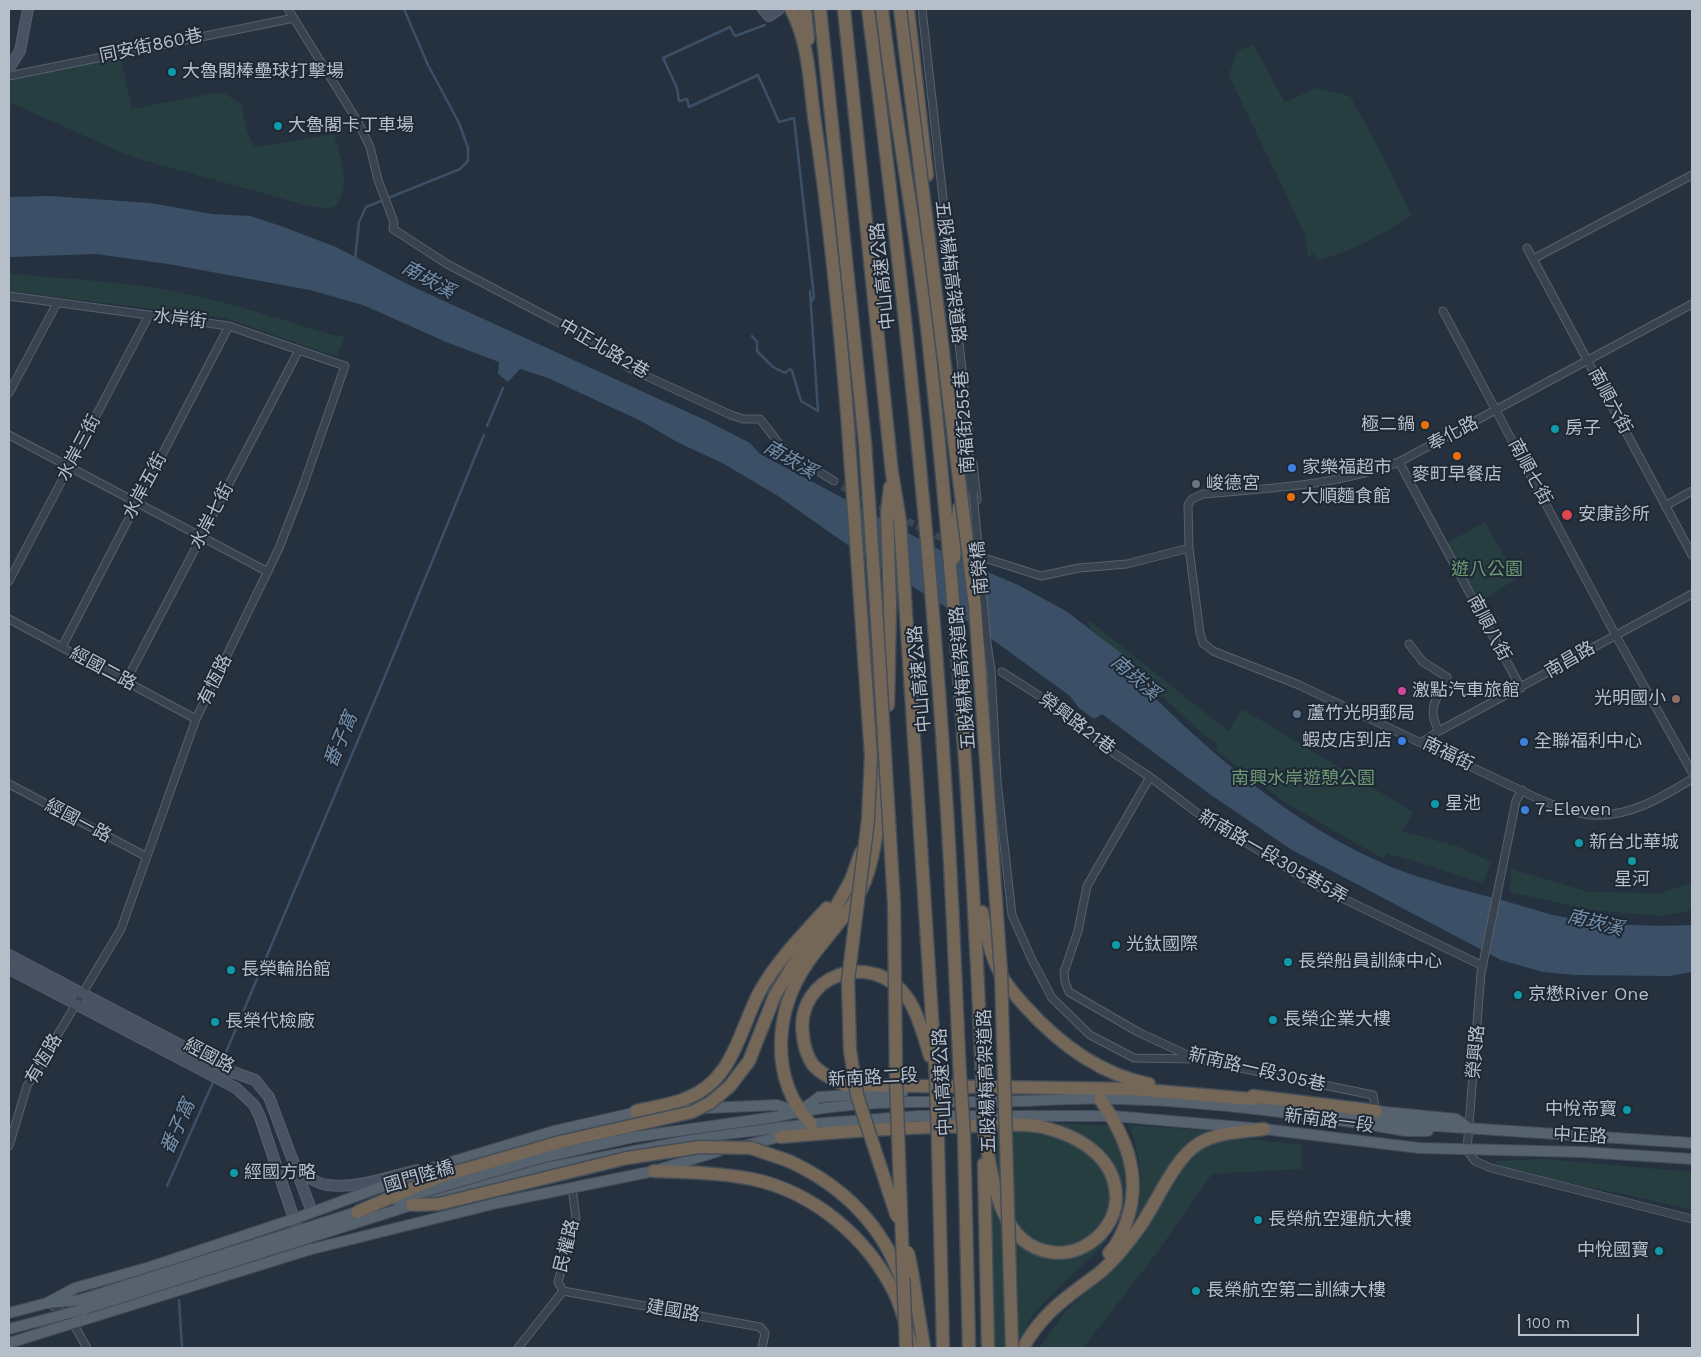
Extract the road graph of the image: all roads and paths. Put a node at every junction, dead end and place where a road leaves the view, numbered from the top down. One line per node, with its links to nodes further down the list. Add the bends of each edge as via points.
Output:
1 (28, 9): 16 (street, via 20,51)
2 (288, 9): 14 (street, 中正北路2巷)
3 (762, 9): 4 (street, via 769,16)
4 (779, 9)
5 (790, 9): 15 (highway, via 801,31)
6 (805, 9): 15 (highway)
7 (820, 9): 114 (highway, bridge, via 865,443 877,622 894,903 896,1078)
8 (844, 9): 36 (highway, 中山高速公路)
9 (868, 9): 119 (highway, 中山高速公路, bridge, via 895,216 946,780 964,1134)
10 (882, 9): 43 (highway, via 928,335)
11 (900, 9): 121 (highway, 五股楊梅高架道路, bridge, via 975,606 1001,972)
12 (908, 9): 43 (highway, via 949,360 960,514)
13 (922, 9): 32 (street, 南福街255巷)
14 (294, 18): 17 (street, 同安街860巷); 37 (street, 中正北路2巷, via 370,147 394,222 393,229 447,264 586,337 631,369 730,415 760,419 784,450)
15 (810, 67): 65 (highway, bridge, via 826,194 848,426 871,756)
16 (9, 68)
17 (9, 76)
18 (1692, 175): 20 (street)
19 (1527, 248): 20 (street, 南順六街)
20 (1533, 259): 28 (street, 南順六街)
21 (9, 296): 22 (street, 水岸街)
22 (57, 303): 25 (street, 水岸街); 30 (street)
23 (1691, 307): 28 (street, 奉化路)
24 (1443, 311): 31 (street, 南順七街)
25 (149, 315): 26 (street, 水岸街); 35 (street, 水岸三街)
26 (229, 326): 27 (street, 水岸街); 40 (street, 水岸五街)
27 (299, 350): 29 (street, 水岸街); 42 (street, 水岸七街)
28 (1589, 361): 31 (street, 奉化路); 41 (street, 南順六街)
29 (345, 366): 46 (street, 有恆路, via 294,511)
30 (9, 393)
31 (1497, 410): 34 (street, 奉化路); 50 (street, 南順七街)
32 (969, 433): 44 (street, 南福街255巷, via 969,491 975,555 1041,576 1079,568 1127,564); 74 (street, 南榮橋, bridge, via 991,670 997,781 1012,915 1052,998 1090,1035 1134,1058)
33 (9, 436): 35 (street)
34 (1399, 462): 39 (street, 奉化路, via 1369,474 1328,482 1202,494); 55 (street, 南順八街)
35 (69, 467): 40 (street); 47 (street, 水岸三街)
36 (892, 472): 62 (highway, via 887,513 888,718); 75 (highway, 中山高速公路, via 900,521)
37 (834, 481)
38 (1692, 491): 41 (street)
39 (1192, 499): 44 (street, 南福街, via 1188,506)
40 (136, 503): 42 (street); 52 (street, 水岸五街)
41 (1665, 506): 45 (street, 南順六街)
42 (201, 537): 46 (street); 54 (street, 水岸七街)
43 (952, 546): 67 (highway)
44 (1190, 548): 58 (street, 南福街, via 1200,633 1203,643 1212,651 1299,685)
45 (1692, 555)
46 (268, 572): 56 (street, 有恆路)
47 (9, 581)
48 (1692, 594): 50 (street, 南昌路)
49 (9, 619): 52 (street, 經國二路)
50 (1615, 634): 55 (street, 南昌路); 59 (street, 南順七街)
51 (1409, 644): 57 (street, via 1423,662 1447,677 1432,711)
52 (62, 647): 54 (street, 經國二路)
53 (1002, 672): 60 (street, 榮興路21巷, via 1064,711 1103,746)
54 (126, 681): 56 (street, 經國二路)
55 (1521, 688): 57 (street, 南昌路)
56 (196, 719): 66 (street, 有恆路)
57 (1439, 731): 58 (street, 南昌路)
58 (1422, 742): 64 (street, 南福街)
59 (1692, 772)
60 (1150, 778): 70 (street, 新南路一段305巷5弄, via 1196,812 1315,885); 74 (street, 新南路一段305巷, via 1087,886 1078,931 1064,972 1065,982 1069,992 1138,1032)
61 (1692, 779): 64 (street, 南福街, via 1653,802 1605,815 1567,809)
62 (881, 782): 65 (highway); 81 (highway, via 874,840 864,883 807,963 794,986 782,1022 780,1059 788,1089)
63 (9, 784): 66 (street, 經國一路)
64 (1522, 790): 70 (street, 榮興路, via 1516,801)
65 (866, 837): 68 (highway); 117 (highway, bridge, via 848,980 850,1050 857,1095 905,1242)
66 (147, 857): 72 (street, 有恆路, via 121,929)
67 (973, 863): 77 (highway, via 986,934 1000,973 1012,992 1066,1046 1098,1067 1134,1080); 86 (highway, bridge)
68 (851, 880): 79 (highway, via 774,971 760,992 732,1056 718,1078 688,1098); 98 (highway, bridge, via 833,912 775,995 750,1061 730,1086 710,1103 692,1112 560,1142 441,1176)
69 (9, 955): 72 (street, 經國路)
70 (1482, 966): 84 (street, 榮興路)
71 (9, 970): 73 (street, 經國路)
72 (83, 994): 73 (street, 有恆路); 92 (street, 經國路, via 230,1071 255,1080 269,1097)
73 (76, 1004): 89 (street, 有恆路, via 27,1086); 100 (street, 經國路, via 236,1088 254,1105)
74 (1196, 1059): 80 (street, 新南路一段305巷, via 1373,1095)
75 (936, 1079): 77 (highway, via 909,999 890,981 855,970 825,981 811,997 803,1014 805,1049 821,1072 845,1085 1133,1089 1250,1099); 118 (highway, 中山高速公路, bridge)
76 (953, 1095): 78 (main road, 新南路一段, via 982,1102); 81 (main road, 新南路二段); 81 (main road, 新南路二段, via 819,1097); 84 (main road, 新南路一段, via 1147,1094)
77 (1260, 1097): 80 (highway)
78 (1100, 1099): 82 (highway); 84 (main road, 新南路一段, via 1212,1105 1406,1131 1455,1132)
79 (636, 1111): 81 (main road, via 777,1105); 93 (main road, via 554,1131)
80 (1376, 1111): 84 (main road, 新南路一段, via 1456,1119)
81 (799, 1112): 83 (highway); 98 (main road, 國門陸橋, bridge, via 634,1137 544,1157)
82 (1113, 1116): 83 (main road, 新南路一段, via 918,1116); 85 (main road, 新南路一段); 102 (highway, via 1129,1152 1132,1195 1121,1235)
83 (811, 1124): 87 (main road)
84 (1469, 1128): 88 (main road, 中正路); 90 (street, 榮興路)
85 (1264, 1129): 90 (main road, 新南路一段, via 1420,1148); 102 (highway, via 1217,1136 1196,1145 1181,1161 1122,1250)
86 (984, 1132): 87 (highway, via 1000,1204 1006,1218 1024,1241 1042,1251 1053,1252 1081,1249 1095,1241 1114,1213 1115,1183 1106,1162 1096,1152 1058,1131 1039,1126 1011,1125); 120 (highway)
87 (779, 1133): 94 (main road); 96 (main road, 國門陸橋, bridge, via 717,1135 546,1168)
88 (1692, 1143)
89 (9, 1146)
90 (1467, 1150): 91 (main road, 中正路, via 1582,1152); 99 (street, via 1475,1161 1491,1168)
91 (1692, 1160)
92 (294, 1166): 93 (street, via 313,1180 327,1185 350,1185); 97 (street, 經國路)
93 (438, 1166): 97 (main road)
94 (654, 1171): 95 (main road); 115 (highway, via 710,1173 753,1180 781,1188 829,1214 853,1235 879,1267 895,1295)
95 (572, 1188): 101 (main road, via 497,1203); 103 (street, 民權路, via 576,1218 558,1282)
96 (412, 1205): 105 (main road, 國門陸橋, bridge); 116 (highway, bridge, via 439,1204 627,1158 700,1147 751,1148 822,1177 859,1208 894,1258)
97 (312, 1212): 100 (main road)
98 (357, 1212): 105 (main road, 國門陸橋, bridge)
99 (1692, 1218)
100 (294, 1219): 101 (street, 經國路); 104 (main road, via 150,1267 75,1288)
101 (308, 1250): 108 (main road)
102 (1090, 1279): 122 (highway, via 1043,1317)
103 (562, 1291): 112 (street, 民權路); 113 (street, 建國路, via 760,1327 765,1332)
104 (47, 1303): 105 (main road); 106 (main road); 107 (street)
105 (83, 1305): 107 (main road)
106 (9, 1313)
107 (67, 1315): 108 (street); 109 (main road)
108 (75, 1324): 110 (main road); 111 (street)
109 (9, 1329)
110 (9, 1343)
111 (87, 1348)
112 (518, 1348)
113 (762, 1348)
114 (906, 1348)
115 (912, 1348)
116 (918, 1348)
117 (924, 1348)
118 (943, 1348)
119 (969, 1348)
120 (988, 1348)
121 (1012, 1348)
122 (1023, 1348)

